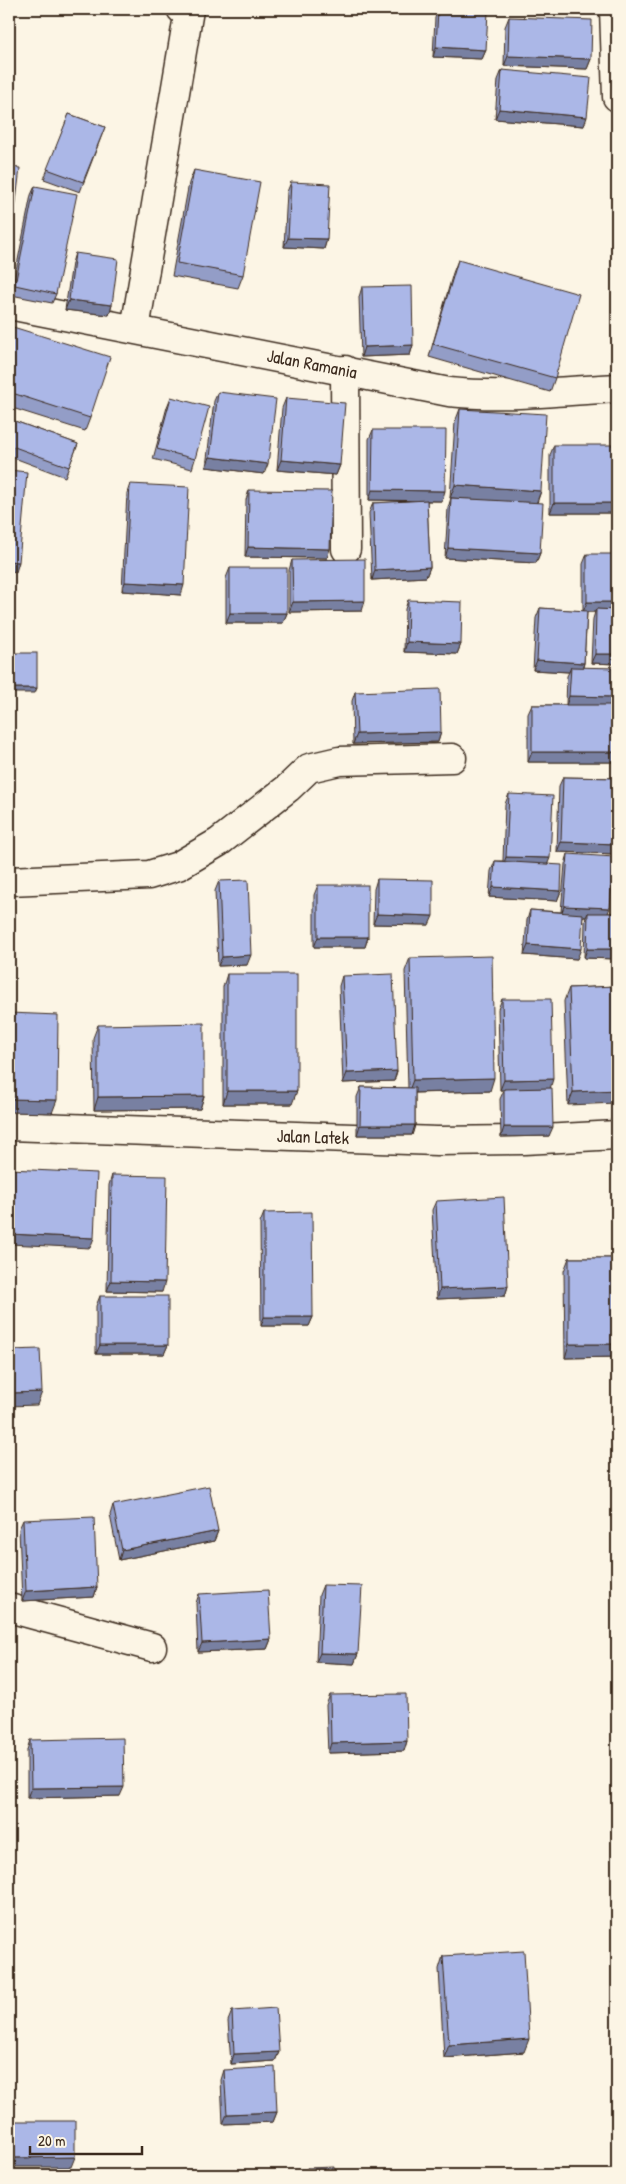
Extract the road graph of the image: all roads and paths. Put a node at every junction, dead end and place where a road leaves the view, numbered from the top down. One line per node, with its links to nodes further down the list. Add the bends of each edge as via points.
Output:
1 (186, 9): 5 (street)
2 (614, 9): 3 (street)
3 (617, 97)
4 (9, 305): 5 (street, Jalan Ramania)
5 (135, 329): 6 (street, Jalan Ramania)
6 (345, 370): 7 (street, Jalan Ramania, via 476,395); 8 (street)
7 (617, 388)
8 (346, 549)
9 (452, 758): 10 (street, via 339,761 309,768 219,842 178,866 149,874)
10 (9, 881)
11 (9, 1126): 12 (street, Jalan Latek, via 437,1142)
12 (617, 1136)
13 (9, 1608): 14 (street)
14 (152, 1647)

